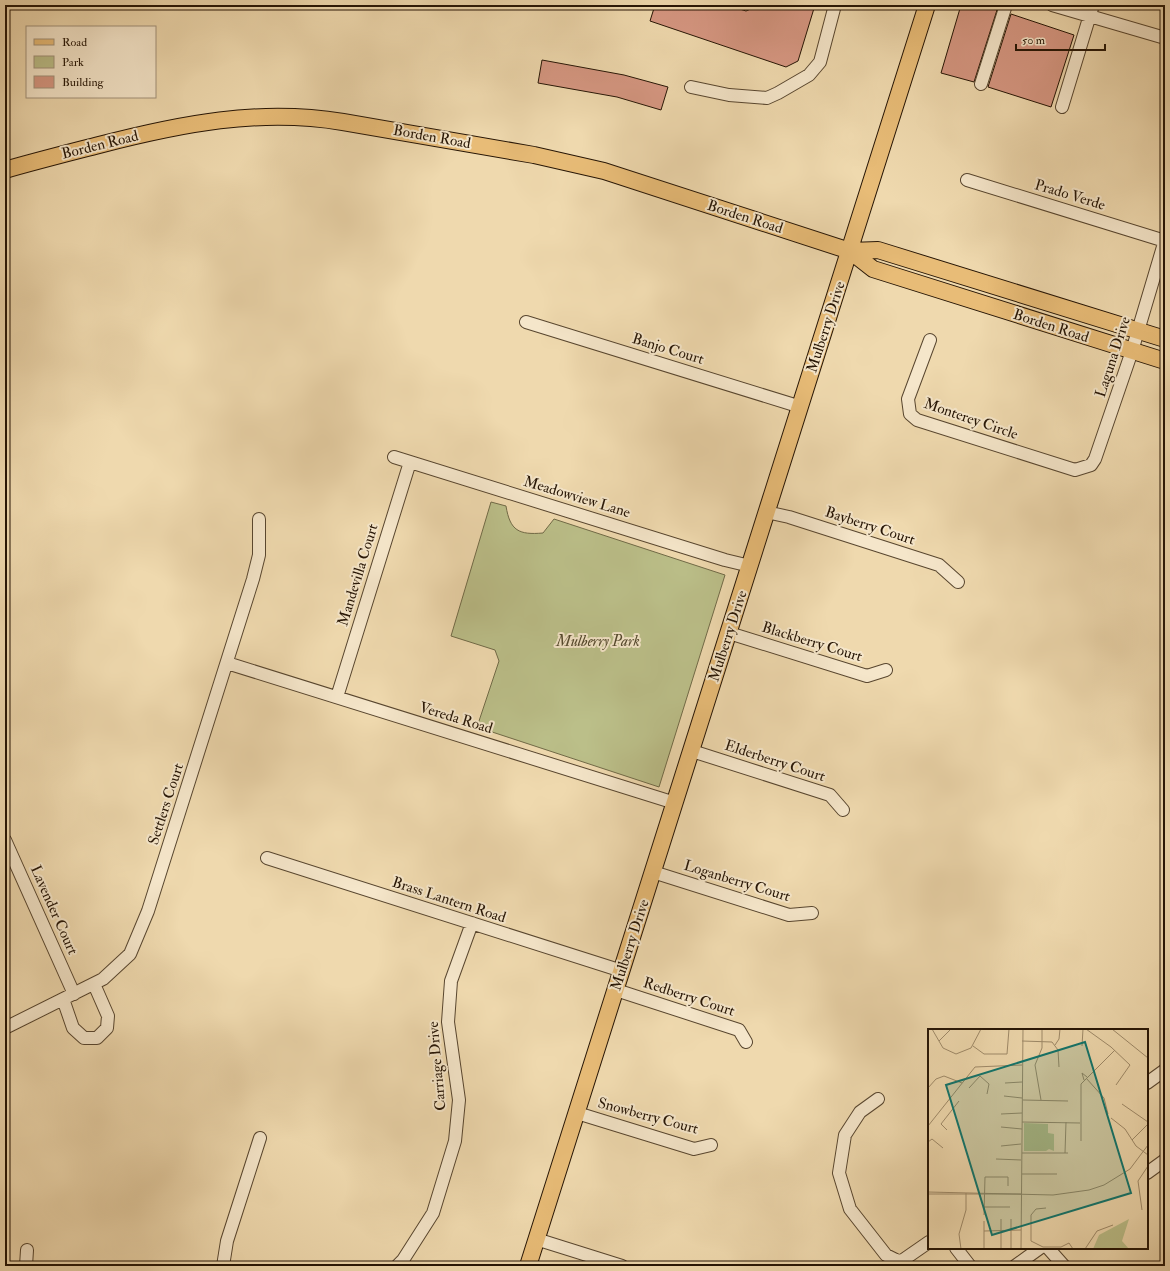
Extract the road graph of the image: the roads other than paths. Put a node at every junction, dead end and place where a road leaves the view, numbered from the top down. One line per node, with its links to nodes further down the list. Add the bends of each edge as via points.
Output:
1 (835, 5): 8 (street, via 820,62 809,74 778,93 767,98 729,95)
2 (927, 5): 13 (main road, Mulberry Drive)
3 (1006, 5): 7 (street)
4 (1052, 5): 5 (street)
5 (1091, 10): 6 (street); 9 (street)
6 (1165, 38)
7 (981, 84)
8 (691, 87)
9 (1062, 107)
10 (5, 170): 13 (main road, Borden Road, via 192,123 265,117 320,118 527,154 604,171)
11 (967, 180): 12 (street, Prado Verde)
12 (1165, 240): 15 (street, Laguna Drive)
13 (850, 251): 15 (main road, Borden Road, via 878,250); 18 (main road, Borden Road, via 873,269); 20 (main road, Mulberry Drive)
14 (526, 322): 20 (street, Banjo Court)
15 (1138, 330): 16 (main road, Borden Road); 18 (street, Laguna Drive)
16 (1165, 339)
17 (930, 340): 23 (street, Monterey Circle, via 908,399 910,414 918,420)
18 (1132, 351): 19 (main road, Borden Road); 23 (street, Laguna Drive, via 1095,459 1091,465)
19 (1165, 361)
20 (801, 407): 24 (main road, Mulberry Drive)
21 (394, 457): 22 (street, Meadowview Lane)
22 (410, 462): 26 (street, Meadowview Lane); 31 (street, Mandevilla Court)
23 (1075, 470)
24 (766, 512): 26 (main road, Mulberry Drive); 27 (street, Bayberry Court, via 939,565)
25 (259, 519): 29 (street, Settlers Court, via 259,554)
26 (750, 566): 28 (main road, Mulberry Drive)
27 (958, 582)
28 (729, 632): 30 (street, Blackberry Court, via 867,676); 32 (main road, Mulberry Drive)
29 (227, 663): 31 (street, Vereda Road); 41 (street, Settlers Court, via 148,911 130,954)
30 (886, 670)
31 (337, 698): 33 (street, Vereda Road)
32 (692, 751): 33 (main road, Mulberry Drive); 34 (street, Elderberry Court, via 830,795)
33 (675, 804): 37 (main road, Mulberry Drive)
34 (843, 810)
35 (5, 840): 43 (street, Lavender Court)
36 (267, 858): 39 (street, Brass Lantern Road)
37 (653, 872): 38 (street, Loganberry Court, via 789,915); 40 (main road, Mulberry Drive)
38 (812, 913)
39 (472, 924): 40 (street, Brass Lantern Road); 63 (street, Carriage Drive, via 451,981 448,1022 458,1100 455,1141 433,1212 403,1260)
40 (622, 971): 42 (main road, Mulberry Drive)
41 (94, 984): 43 (street, Settlers Court); 44 (street, via 108,1016 107,1028 97,1038 84,1038 73,1028)
42 (616, 990): 46 (street, Redberry Court, via 739,1030); 50 (main road, Mulberry Drive)
43 (74, 994): 44 (street, Settlers Court)
44 (63, 999): 45 (street, Settlers Court)
45 (5, 1028)
46 (746, 1042)
47 (1165, 1070): 48 (street)
48 (1148, 1082)
49 (878, 1098): 56 (street, via 860,1112 845,1135 839,1173 850,1209 886,1255 898,1261)
50 (577, 1113): 52 (street, Snowberry Court, via 694,1149); 55 (main road, Mulberry Drive)
51 (260, 1138): 62 (street, via 227,1241)
52 (711, 1145)
53 (1165, 1160): 54 (street)
54 (1148, 1172)
55 (536, 1239): 64 (main road, Mulberry Drive); 65 (street)
56 (928, 1243)
57 (957, 1249): 66 (street)
58 (1039, 1249): 67 (street)
59 (1049, 1249): 68 (street)
60 (27, 1250): 61 (street)
61 (26, 1266)
62 (223, 1266)
63 (396, 1266)
64 (528, 1266)
65 (622, 1266)
66 (970, 1266)
67 (1015, 1266)
68 (1064, 1266)

